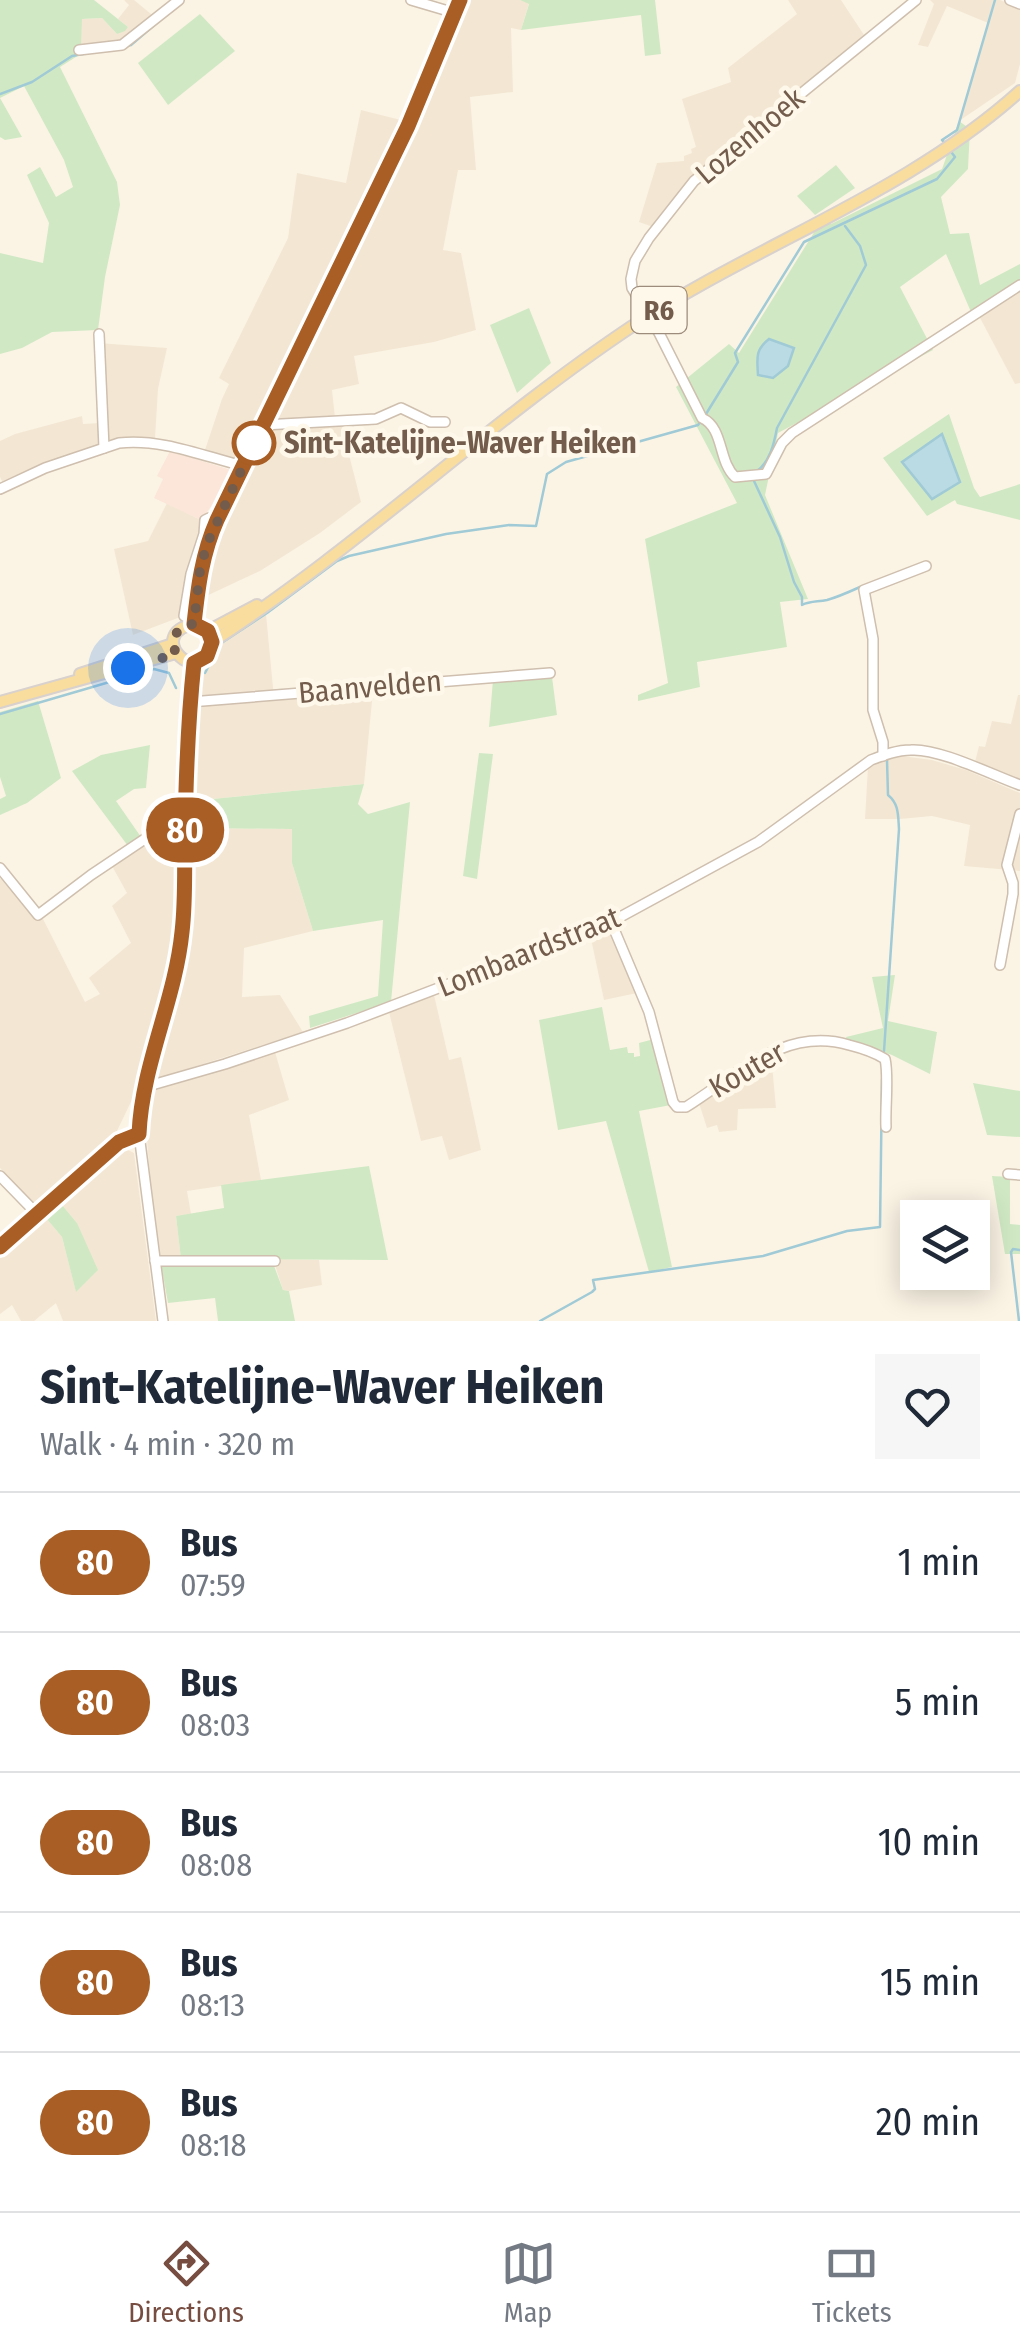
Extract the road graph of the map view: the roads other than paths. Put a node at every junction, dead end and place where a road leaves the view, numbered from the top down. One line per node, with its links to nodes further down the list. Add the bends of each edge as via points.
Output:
1 (179, 0): 8 (street, via 122,45)
2 (411, 0): 7 (street)
3 (460, 0): 7 (street)
4 (916, 0): 11 (street, Lozenhoek, via 694,180 635,261 632,288)
5 (1010, 0): 6 (street)
6 (1020, 4)
7 (455, 13): 15 (street, via 408,126)
8 (79, 50)
9 (1020, 92): 21 (main road, R6, via 915,171 630,328 286,591)
10 (1020, 285): 12 (street, via 792,433 766,474 735,478 714,426 702,418)
11 (640, 301)
12 (658, 330)
13 (99, 334): 16 (street)
14 (445, 422): 15 (street, via 401,408 376,418)
15 (263, 425): 17 (street)
16 (104, 448): 17 (street, via 142,442); 18 (street)
17 (243, 466): 20 (street, via 217,520)
18 (0, 489)
19 (926, 566): 27 (street, via 864,590)
20 (189, 620): 21 (main road); 22 (main road, via 174,636)
21 (210, 637): 23 (main road, R6, via 207,656)
22 (175, 649): 23 (main road); 25 (main road)
23 (194, 663): 26 (street)
24 (550, 672): 26 (street, Baanvelden)
25 (0, 702)
26 (190, 702): 29 (street)
27 (883, 756): 28 (street, Lombaardstraat, via 914,749); 32 (street, Lombaardstraat, via 758,842)
28 (1020, 785)
29 (185, 812): 31 (street, via 38,915); 34 (street, via 183,930)
30 (1020, 814): 33 (street, via 1008,865 1013,894)
31 (0, 868)
32 (612, 922): 34 (street, Lombaardstraat, via 348,1023); 35 (street, Kouter, via 649,1012 677,1107 786,1044 828,1040 885,1059)
33 (1000, 964)
34 (145, 1088): 36 (street)
35 (886, 1128)
36 (139, 1134): 40 (street, via 119,1142); 43 (street)
37 (1008, 1174): 39 (street)
38 (0, 1176): 40 (street)
39 (1020, 1176)
40 (38, 1215): 41 (street)
41 (0, 1247)
42 (274, 1260): 43 (street)
43 (155, 1261): 44 (street)
44 (163, 1321)

